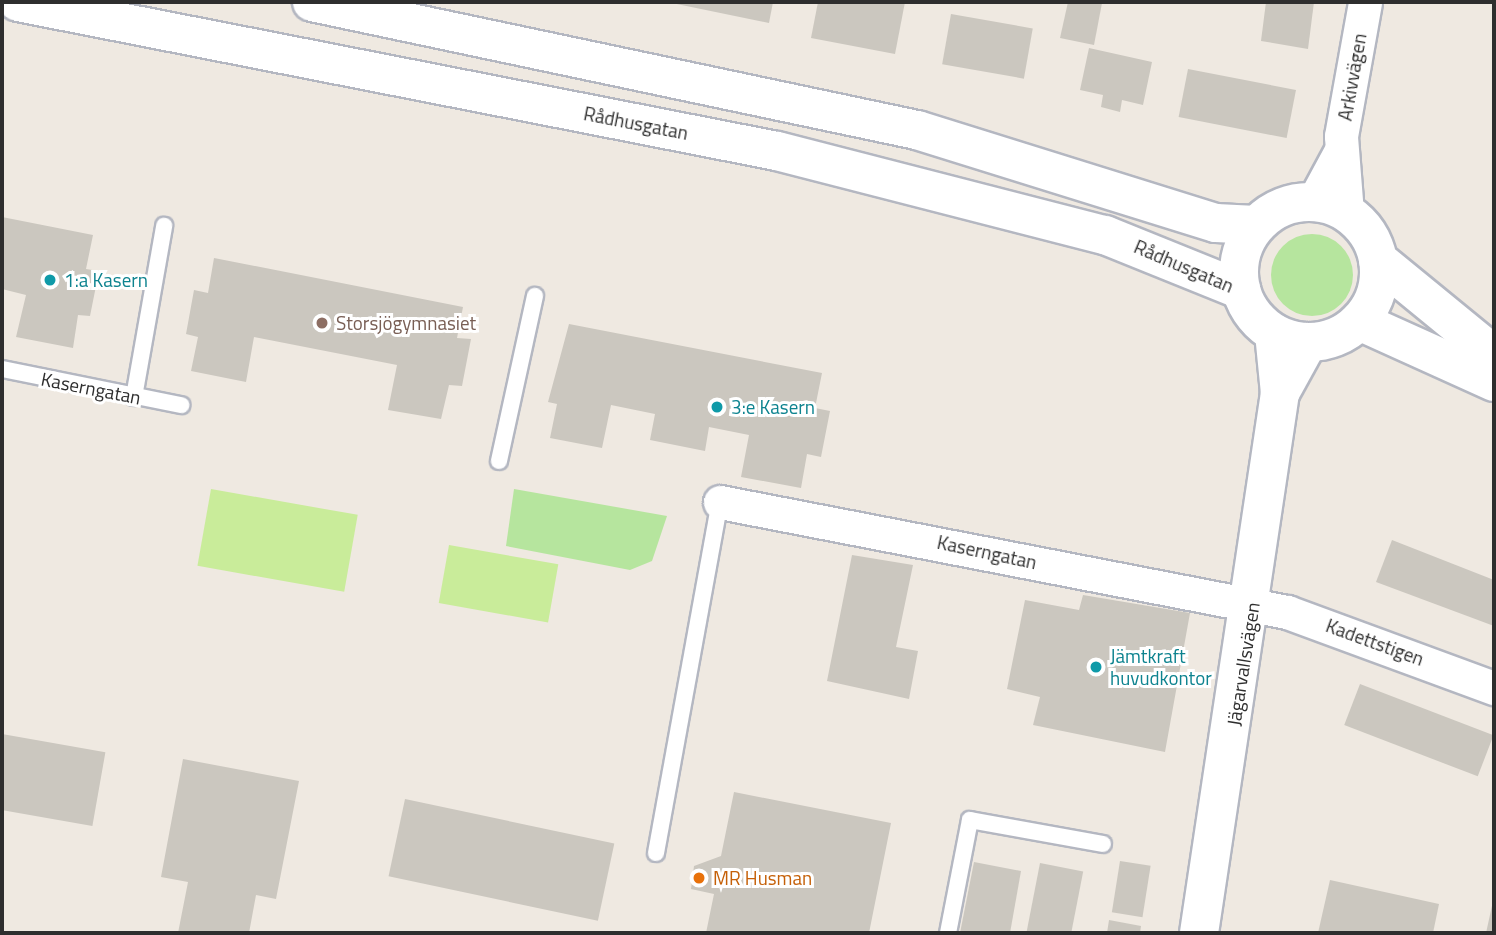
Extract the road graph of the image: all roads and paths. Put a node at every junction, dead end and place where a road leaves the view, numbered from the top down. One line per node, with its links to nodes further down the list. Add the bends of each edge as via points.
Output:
1 (18, 2): 8 (main road, Rådhusgatan, via 790,154 1105,235)
2 (312, 2): 5 (main road, via 917,130 1216,223)
3 (1365, 2): 4 (street, Arkivvägen)
4 (1330, 207): 5 (main road, via 1292,204); 7 (main road, via 1368,233)
5 (1256, 225): 8 (main road, via 1239,267)
6 (164, 226): 15 (lane)
7 (1378, 260): 10 (main road, via 1376,293); 12 (main road)
8 (1241, 290): 11 (main road)
9 (535, 296): 17 (lane)
10 (1359, 321): 11 (main road, via 1327,340); 14 (main road)
11 (1291, 337): 19 (main road, Jägarvallsvägen)
12 (1494, 355)
13 (2, 369): 15 (lane, Kaserngatan)
14 (1494, 382)
15 (134, 397): 16 (lane, Kaserngatan)
16 (181, 405)
17 (499, 461)
18 (720, 502): 19 (street, Kaserngatan, via 825,527); 22 (lane)
19 (1253, 604): 20 (street, Kadettstigen, via 1382,642); 24 (main road, Jägarvallsvägen)
20 (1494, 688)
21 (1104, 844): 23 (lane, via 970,820)
22 (656, 853)
23 (948, 933)
24 (1199, 933)

